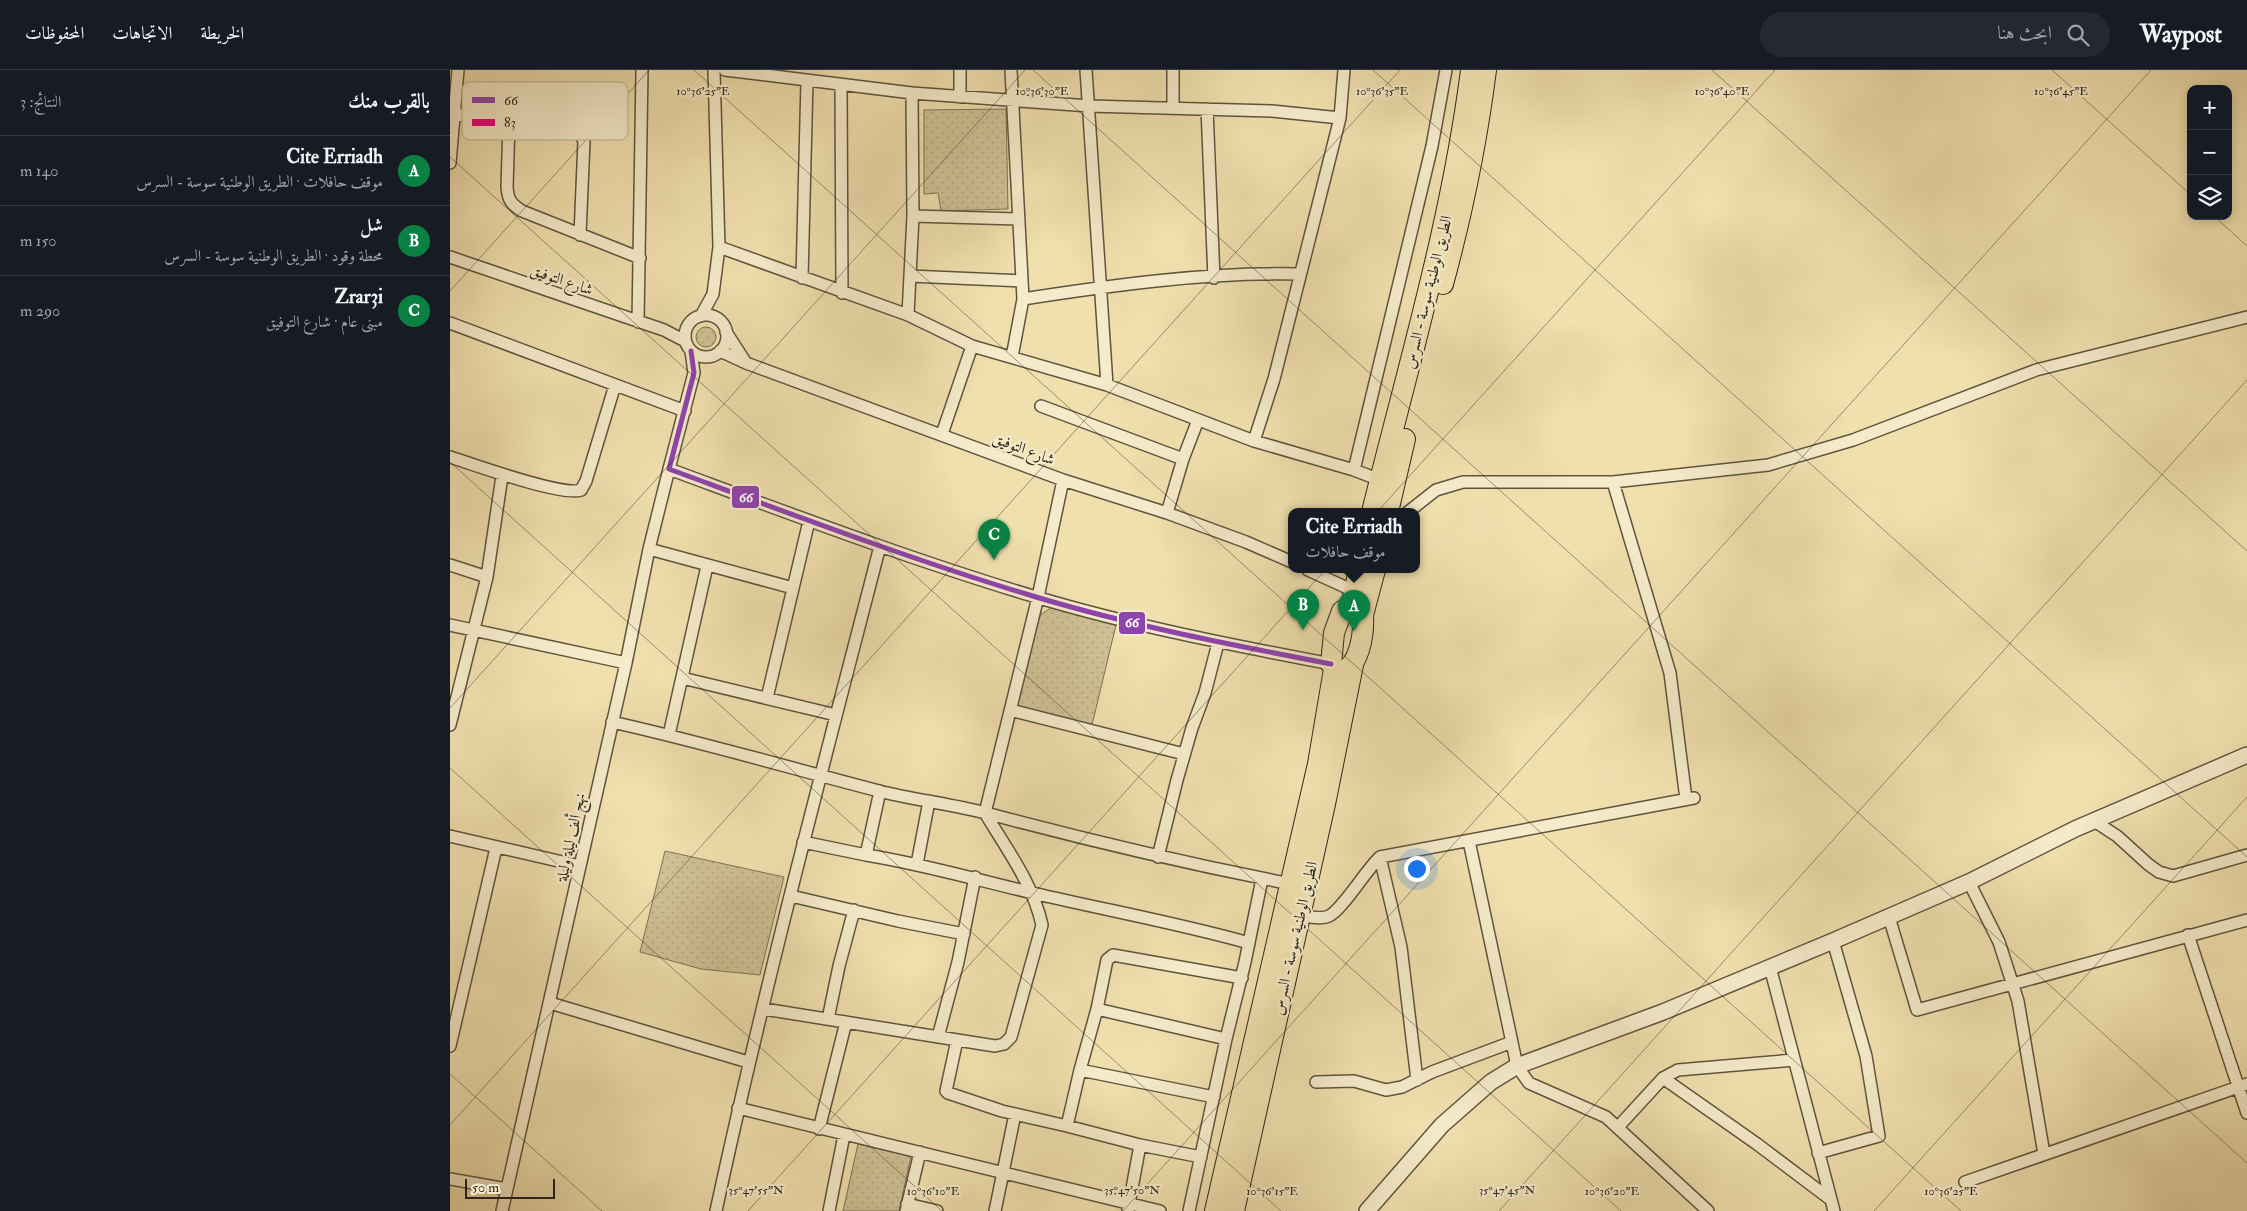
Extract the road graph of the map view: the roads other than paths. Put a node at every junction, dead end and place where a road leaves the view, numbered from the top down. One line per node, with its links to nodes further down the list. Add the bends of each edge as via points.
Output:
1 (458, 70): 22 (street)
2 (642, 70): 33 (street)
3 (714, 70): 31 (street)
4 (725, 70): 13 (street)
5 (960, 70): 17 (street)
6 (1011, 70): 18 (street)
7 (1086, 70): 19 (street)
8 (1173, 70): 20 (street)
9 (1344, 70): 24 (street)
10 (1446, 70): 66 (street, via 1428,164)
11 (1471, 70): 69 (highway, الطريق الوطنية سوسة - السرس, via 1441,238)
12 (1486, 70): 72 (highway, الطريق الوطنية سوسة - السرس, via 1456,237)
13 (777, 73): 14 (street)
14 (807, 81): 15 (street); 36 (street)
15 (841, 85): 16 (street); 40 (street)
16 (912, 93): 17 (street); 28 (street)
17 (960, 97): 18 (street)
18 (1014, 101): 19 (street); 29 (street)
19 (1089, 106): 20 (street); 39 (street)
20 (1173, 107): 21 (street)
21 (1207, 109): 24 (street); 37 (street)
22 (454, 114): 23 (street); 27 (street)
23 (462, 115)
24 (1340, 118): 34 (street)
25 (509, 140): 30 (street, via 509,201 522,211)
26 (583, 140): 30 (street)
27 (450, 163)
28 (913, 216): 29 (street); 35 (street)
29 (1019, 219): 38 (street)
30 (580, 235): 33 (street)
31 (719, 247): 36 (street); 41 (street)
32 (450, 257): 46 (street, شارع التوفيق)
33 (640, 258): 46 (street)
34 (1299, 274): 37 (street, via 1265,273); 62 (street, via 1274,379)
35 (910, 276): 38 (street); 43 (street)
36 (802, 278): 40 (street)
37 (1214, 278): 39 (street)
38 (1021, 281): 42 (street)
39 (1102, 287): 42 (street); 57 (street)
40 (842, 293): 43 (street)
41 (713, 294): 45 (street); 48 (street)
42 (1023, 299): 53 (street)
43 (908, 316): 51 (street)
44 (2247, 317): 70 (street, via 2036,370 1853,440 1768,465)
45 (696, 319): 48 (street, via 712,316); 49 (street); 50 (street, via 686,330)
46 (638, 322): 49 (street, شارع التوفيق)
47 (450, 323): 56 (street)
48 (723, 327): 52 (street, via 726,342); 54 (street)
49 (664, 330): 50 (street, شارع التوفيق)
50 (688, 346): 52 (street, via 700,356); 55 (street)
51 (972, 346): 53 (street); 61 (street)
52 (715, 354): 54 (street, شارع التوفيق); 55 (street)
53 (1012, 357): 57 (street)
54 (746, 363): 61 (street, شارع التوفيق)
55 (694, 373): 59 (street, نهج ألف ليلة وليلة)
56 (615, 385): 59 (street); 67 (street, via 581,490 566,490)
57 (1107, 385): 60 (street)
58 (1041, 406): 64 (street)
59 (685, 411): 65 (street, نهج ألف ليلة وليلة)
60 (1198, 420): 62 (street); 64 (street)
61 (942, 434): 68 (street, شارع التوفيق)
62 (1254, 441): 66 (street)
63 (450, 457): 67 (street)
64 (1183, 459): 74 (street)
65 (669, 469): 75 (street); 77 (street, نهج ألف ليلة وليلة)
66 (1354, 470): 69 (street)
67 (502, 476): 84 (street)
68 (1063, 480): 74 (street, شارع التوفيق); 86 (street)
69 (1380, 480): 71 (highway, الطريق الوطنية سوسة - السرس)
70 (1613, 482): 73 (street, via 1463,482 1436,490); 108 (street, via 1670,672 1690,798)
71 (1373, 508)
72 (1389, 508)
73 (1413, 508)
74 (1167, 513): 78 (street, شارع التوفيق)
75 (809, 520): 76 (street); 85 (street)
76 (880, 546): 86 (street); 96 (street)
77 (649, 549): 80 (street); 91 (street, نهج ألف ليلة وليلة)
78 (1288, 560)
79 (450, 565): 84 (street)
80 (707, 566): 85 (street); 93 (street)
81 (1312, 573): 87 (street)
82 (1359, 573): 87 (highway)
83 (1373, 573): 87 (highway)
84 (487, 577): 89 (street)
85 (793, 588): 94 (street)
86 (1038, 597): 90 (street); 95 (street)
87 (1356, 604): 92 (highway, via 1360,640); 92 (highway, via 1342,611 1334,633)
88 (450, 625): 89 (street)
89 (473, 629): 91 (street); 98 (street)
90 (1218, 643): 92 (street); 100 (street)
91 (626, 663): 97 (street, نهج ألف ليلة وليلة)
92 (1339, 666): 120 (highway, الطريق الوطنية سوسة - السرس); 124 (highway, الطريق الوطنية سوسة - السرس, via 1329,785)
93 (682, 678): 94 (street); 99 (street)
94 (767, 698): 96 (street)
95 (1010, 710): 100 (street); 105 (street)
96 (836, 715): 102 (street)
97 (612, 722): 99 (street); 116 (street, نهج ألف ليلة وليلة)
98 (450, 725)
99 (669, 735): 102 (street)
100 (1184, 754): 113 (street)
101 (2247, 755): 106 (street)
102 (820, 774): 103 (street); 109 (street)
103 (880, 791): 104 (street); 111 (street)
104 (929, 801): 105 (street); 115 (street)
105 (985, 813): 113 (street); 121 (street)
106 (2094, 821): 112 (street, via 2159,872 2173,876); 119 (street)
107 (450, 836): 110 (street)
108 (1468, 841): 114 (street); 142 (street)
109 (803, 842): 111 (street); 122 (street)
110 (496, 848): 116 (street); 143 (street)
111 (866, 855): 115 (street)
112 (2247, 855)
113 (1158, 857): 118 (street)
114 (1380, 857): 124 (street, via 1329,916); 149 (street, via 1401,947)
115 (918, 864): 117 (street)
116 (580, 866): 134 (street, نهج ألف ليلة وليلة)
117 (975, 877): 121 (street); 127 (street)
118 (1262, 878): 120 (street); 130 (street)
119 (1969, 882): 125 (street); 133 (street, via 1999,942)
120 (1292, 884): 179 (highway, الطريق الوطنية سوسة - السرس)
121 (1032, 893): 130 (street); 141 (street, via 1042,925 1011,1037 1004,1044 995,1046)
122 (791, 896): 123 (street); 135 (street)
123 (854, 910): 127 (street); 137 (street, via 838,966)
124 (1298, 915): 180 (highway, الطريق الوطنية سوسة - السرس)
125 (1889, 917): 129 (street); 133 (street, via 1917,1010)
126 (2247, 920): 128 (street)
127 (964, 934): 139 (street)
128 (2188, 935): 133 (street); 151 (street)
129 (1833, 941): 131 (street); 162 (street, via 1866,1056 1878,1136)
130 (1250, 942): 132 (street)
131 (1770, 967): 144 (street); 146 (street, via 1663,1012)
132 (1242, 978): 136 (street, via 1114,955 1107,960); 140 (street)
133 (2013, 984): 163 (street)
134 (550, 1003): 145 (street); 168 (street, نهج ألف ليلة وليلة)
135 (764, 1008): 137 (street); 145 (street)
136 (1096, 1009): 140 (street); 147 (street)
137 (828, 1019): 138 (street)
138 (846, 1022): 139 (street); 158 (street)
139 (938, 1037): 141 (street)
140 (1226, 1039): 152 (street)
141 (957, 1040): 155 (street, via 947,1092)
142 (1512, 1042): 146 (street); 149 (street)
143 (450, 1046)
144 (1794, 1060): 148 (street, via 1678,1070); 162 (street)
145 (748, 1062): 153 (street)
146 (1517, 1066): 157 (street, via 1529,1083 1606,1117); 181 (street, via 1491,1082 1442,1125)
147 (1080, 1070): 152 (street); 156 (street)
148 (1662, 1078): 157 (street); 169 (street)
149 (1417, 1080): 150 (street, via 1386,1090 1354,1081)
150 (1316, 1082)
151 (2243, 1086): 154 (street); 163 (street)
152 (1214, 1097): 164 (street)
153 (738, 1108): 158 (street); 173 (street)
154 (2247, 1113)
155 (1015, 1114): 156 (street); 165 (street)
156 (1067, 1126): 160 (street)
157 (1618, 1128): 182 (street)
158 (819, 1129): 159 (street)
159 (844, 1135): 161 (street); 174 (street)
160 (1140, 1145): 164 (street); 171 (street)
161 (920, 1152): 165 (street); 170 (street)
162 (1818, 1153): 169 (street)
163 (2044, 1154): 167 (street)
164 (1201, 1157): 178 (street)
165 (1004, 1174): 171 (street); 176 (street)
166 (450, 1179): 168 (street)
167 (1965, 1182)
168 (506, 1189): 172 (street, نهج ألف ليلة وليلة)
169 (1830, 1199): 183 (street)
170 (906, 1207): 175 (street)
171 (1129, 1207): 177 (street)
172 (502, 1211)
173 (716, 1211)
174 (829, 1211)
175 (937, 1211)
176 (995, 1211)
177 (1160, 1211)
178 (1189, 1211)
179 (1216, 1211)
180 (1234, 1211)
181 (1367, 1211)
182 (1708, 1211)
183 (1834, 1211)

